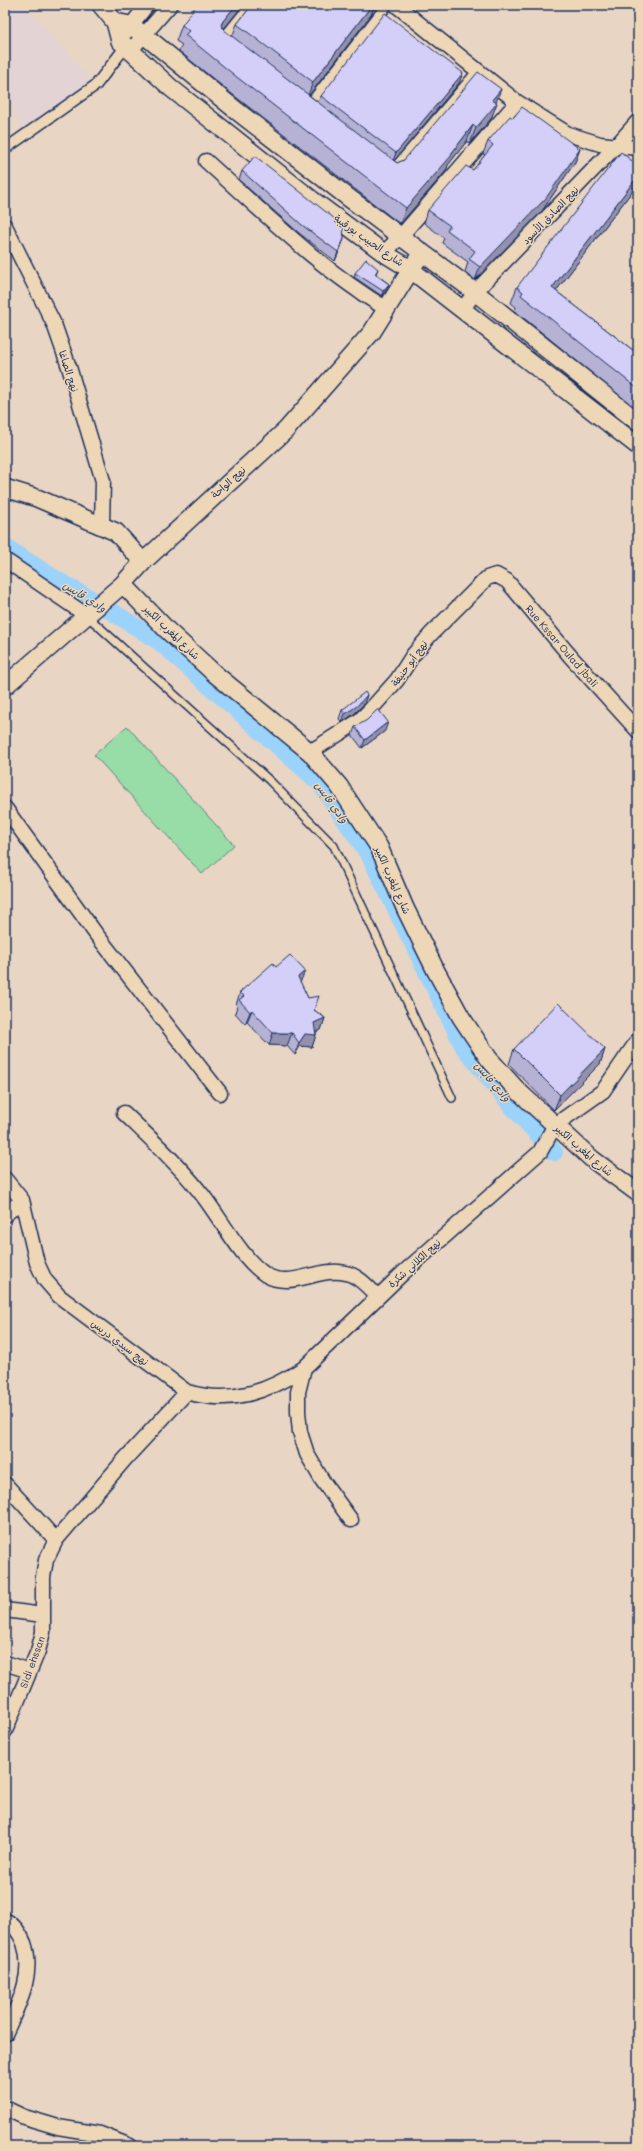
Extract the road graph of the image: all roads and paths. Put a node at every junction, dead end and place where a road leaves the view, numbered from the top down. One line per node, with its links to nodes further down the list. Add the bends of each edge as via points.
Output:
1 (101, 5): 7 (street)
2 (147, 5): 7 (street)
3 (170, 5): 7 (street)
4 (251, 5): 9 (street, via 222,41)
5 (387, 5): 12 (street)
6 (396, 5): 10 (street)
7 (130, 28): 8 (street); 8 (street); 20 (street)
8 (126, 46): 16 (street, via 96,85); 22 (street, شارع الحبيب بورقيبة, via 171,88 311,199)
9 (235, 50)
10 (479, 70): 11 (street); 18 (street, via 392,172)
11 (517, 102): 14 (street, via 568,134); 20 (street)
12 (308, 107)
13 (638, 121): 14 (street, نهج الصادق الأسود)
14 (616, 146): 15 (street); 24 (street, نهج الصادق الأسود)
15 (638, 148)
16 (5, 149)
17 (206, 161): 25 (street, via 330,269 359,292)
18 (386, 168)
19 (5, 226): 30 (street, نهج الصاغا, via 54,324 69,367 103,481)
20 (401, 236): 21 (street); 22 (street)
21 (423, 252): 23 (street, نهج الواحة); 24 (street)
22 (384, 253): 23 (street, شارع الحبيب بورقيبة)
23 (410, 269): 25 (street, نهج الواحة); 26 (street, شارع الحبيب بورقيبة)
24 (475, 292): 26 (street, نهج الصادق الأسود); 27 (street)
25 (387, 309): 32 (street, نهج الواحة, via 358,351 286,430)
26 (462, 309): 28 (street, شارع الحبيب بورقيبة)
27 (638, 422)
28 (638, 446)
29 (5, 488): 30 (street)
30 (102, 524): 32 (street, via 116,532)
31 (5, 560): 35 (street)
32 (143, 562): 34 (street, نهج الواحة)
33 (483, 582): 37 (street, Rue Kssar Oulad jbali, via 491,575 507,581); 38 (street, نهج أبو حنيفة, via 431,634 397,680 359,721)
34 (124, 584): 35 (street, نهج الواحة); 38 (street, شارع المغرب الكبير, via 167,630 215,674)
35 (86, 615): 36 (street, نهج الواحة); 42 (lane, via 269,780 334,846)
36 (5, 686)
37 (638, 731)
38 (310, 752): 44 (street, شارع المغرب الكبير, via 339,786 379,847 414,925 465,1023 489,1059 517,1090)
39 (5, 808): 41 (street, via 96,934)
40 (638, 1040): 44 (street, نهج الكلاني شكرة, via 603,1091)
41 (220, 1093)
42 (452, 1098)
43 (124, 1113): 49 (street, via 200,1192 242,1252 266,1274 288,1281 330,1272 347,1273)
44 (555, 1124): 46 (street, شارع المغرب الكبير, via 592,1159); 49 (street, نهج الكلاني شكرة, via 540,1152)
45 (5, 1179): 47 (street, نهج سيدي دريس)
46 (638, 1193)
47 (22, 1200): 48 (street); 51 (street, نهج سيدي دريس, via 37,1262 45,1280 59,1296)
48 (5, 1215)
49 (378, 1297): 50 (street, نهج الكلاني شكرة)
50 (304, 1368): 51 (street, نهج سيدي دريس, via 285,1381 246,1396 204,1397); 53 (street, via 298,1392 300,1432 307,1454 322,1480)
51 (187, 1392): 54 (street, Sidi ehssan, via 125,1459)
52 (5, 1484): 54 (street)
53 (351, 1520)
54 (56, 1540): 56 (street, Sidi ehssan, via 46,1560 43,1576)
55 (5, 1610): 56 (street)
56 (43, 1614): 58 (street, Sidi ehssan, via 43,1632)
57 (5, 1664): 58 (street)
58 (29, 1671): 59 (street, Sidi ehssan)
59 (5, 1731)
60 (5, 1920): 61 (street, via 20,1932 29,1963 27,1979)
61 (5, 2034)
62 (5, 2108): 63 (street, via 58,2128 100,2134)
63 (130, 2146)

